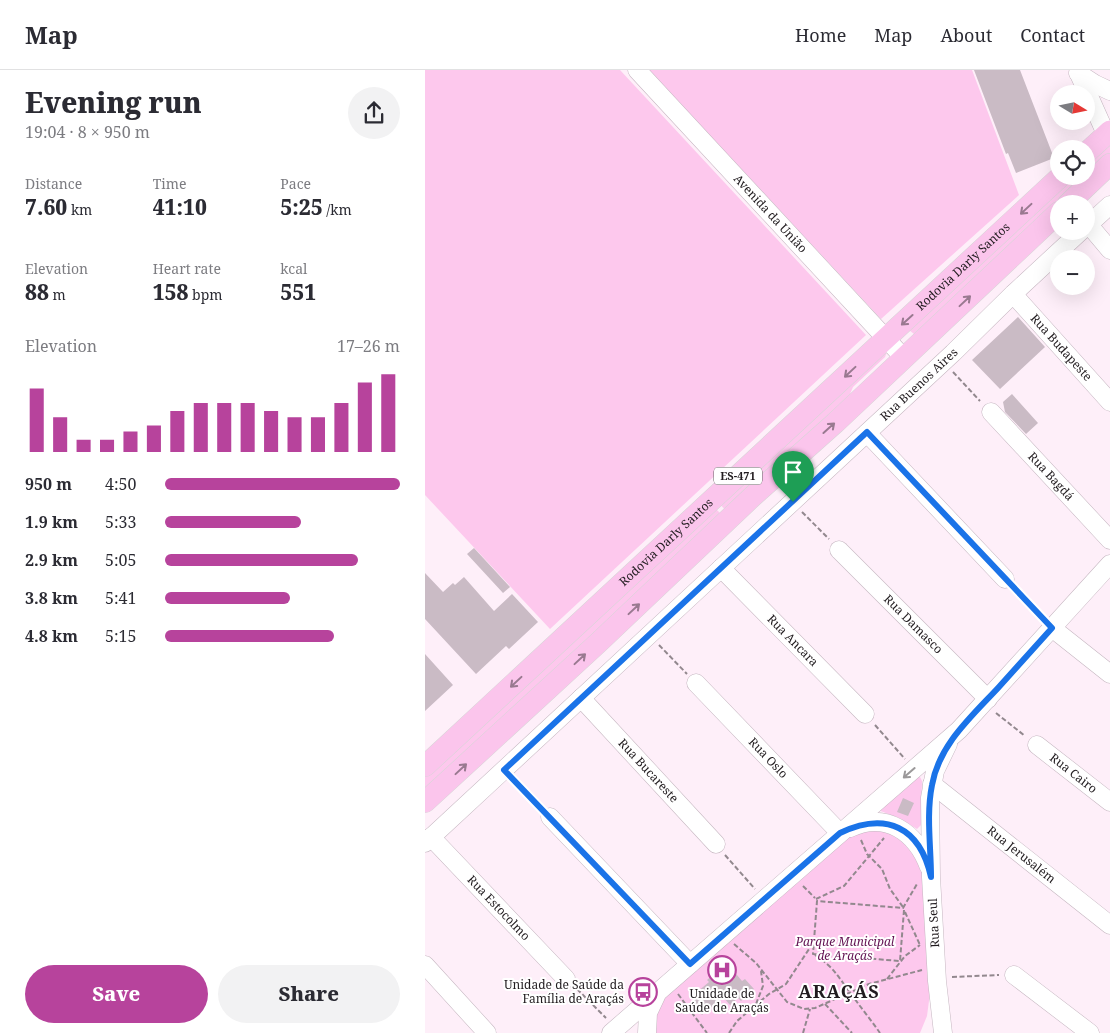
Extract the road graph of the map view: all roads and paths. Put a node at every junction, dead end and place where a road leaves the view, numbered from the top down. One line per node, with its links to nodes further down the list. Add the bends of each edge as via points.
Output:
1 (637, 70): 16 (street, Avenida da União)
2 (1078, 72): 3 (street); 4 (street)
3 (1110, 91)
4 (1108, 133): 5 (main road)
5 (1095, 145)
6 (1110, 164): 8 (main road)
7 (1051, 185): 16 (main road, Rodovia Darly Santos / ES-471, one-way to 16)
8 (1077, 195)
9 (1110, 205): 10 (street, Rua Buenos Aires)
10 (1095, 219)
11 (1050, 220): 17 (main road, Rodovia Darly Santos / ES-471, one-way to 11)
12 (1095, 237): 14 (street)
13 (1072, 240): 15 (street, Rua Buenos Aires)
14 (1110, 250)
15 (1013, 294): 18 (street, Rua Buenos Aires); 19 (street, Rua Budapeste)
16 (886, 338): 17 (street, Avenida da União); 37 (main road, Rodovia Darly Santos / ES-471, one-way to 37)
17 (904, 358): 41 (main road, Rodovia Darly Santos / ES-471, one-way to 17)
18 (944, 362): 20 (path); 21 (street, Rua Buenos Aires)
19 (1110, 402)
20 (991, 412): 23 (street, Rua Bagdá)
21 (867, 432): 22 (street, Rua Buenos Aires); 27 (street)
22 (793, 502): 24 (path); 26 (street, Rua Buenos Aires)
23 (1110, 540)
24 (839, 550): 33 (street, Rua Damasco)
25 (1110, 564): 28 (street)
26 (721, 568): 29 (street, Rua Buenos Aires); 34 (street, Rua Ancara)
27 (1005, 579): 28 (path)
28 (1052, 628): 30 (street); 33 (street)
29 (649, 636): 31 (path); 32 (street, Rua Buenos Aires)
30 (1110, 674)
31 (696, 682): 44 (street, Rua Oslo)
32 (581, 698): 39 (street, Rua Buenos Aires); 48 (street, Rua Bucareste)
33 (986, 701): 35 (street); 36 (path)
34 (865, 714): 38 (path)
35 (959, 730): 38 (street); 40 (street, Rua Seul, via 945,749)
36 (1037, 745): 42 (street, Rua Cairo)
37 (425, 766)
38 (914, 769): 44 (street, one-way to 44)
39 (504, 770): 43 (path); 47 (street, Rua Buenos Aires)
40 (932, 784): 50 (street, Rua Seul); 55 (street, Rua Jerusalém)
41 (425, 802)
42 (1110, 802)
43 (550, 817): 62 (street)
44 (840, 833): 50 (street, via 871,822 899,828 925,856); 52 (street)
45 (887, 834): 49 (path)
46 (860, 836): 49 (path)
47 (428, 840): 68 (street, Rua Estocolmo)
48 (716, 844): 52 (path)
49 (869, 856): 53 (path, via 844,886); 54 (path, via 882,870)
50 (925, 878): 54 (path); 66 (street, Rua Seul)
51 (799, 882): 53 (path)
52 (763, 900): 56 (street)
53 (817, 900): 54 (path); 57 (path)
54 (903, 909): 59 (path); 61 (path)
55 (1110, 925)
56 (723, 935): 62 (street); 64 (path)
57 (814, 941): 60 (path); 70 (path, via 789,981)
58 (925, 943): 59 (path)
59 (920, 946): 61 (path)
60 (813, 954): 61 (path); 71 (path, via 835,971)
61 (900, 961): 67 (path)
62 (690, 964): 69 (street)
63 (425, 965): 76 (street)
64 (761, 968): 70 (path); 73 (path, via 763,986)
65 (1014, 975): 66 (path); 85 (street)
66 (934, 976): 67 (path); 83 (street, via 937,1006); 84 (street, Rua Seul)
67 (887, 978): 71 (path)
68 (566, 979): 75 (path)
69 (668, 989): 75 (street); 77 (street, via 656,995 648,1013); 78 (path)
70 (777, 990): 73 (path); 74 (path, via 793,1006)
71 (850, 993): 72 (path); 82 (path)
72 (825, 1004): 74 (path); 81 (path)
73 (756, 1005): 79 (path, via 737,1021)
74 (810, 1009): 80 (path)
75 (613, 1031)
76 (487, 1033)
77 (647, 1033)
78 (707, 1033)
79 (729, 1033)
80 (803, 1033)
81 (853, 1033)
82 (880, 1033)
83 (929, 1033)
84 (943, 1033)
85 (1090, 1033)

